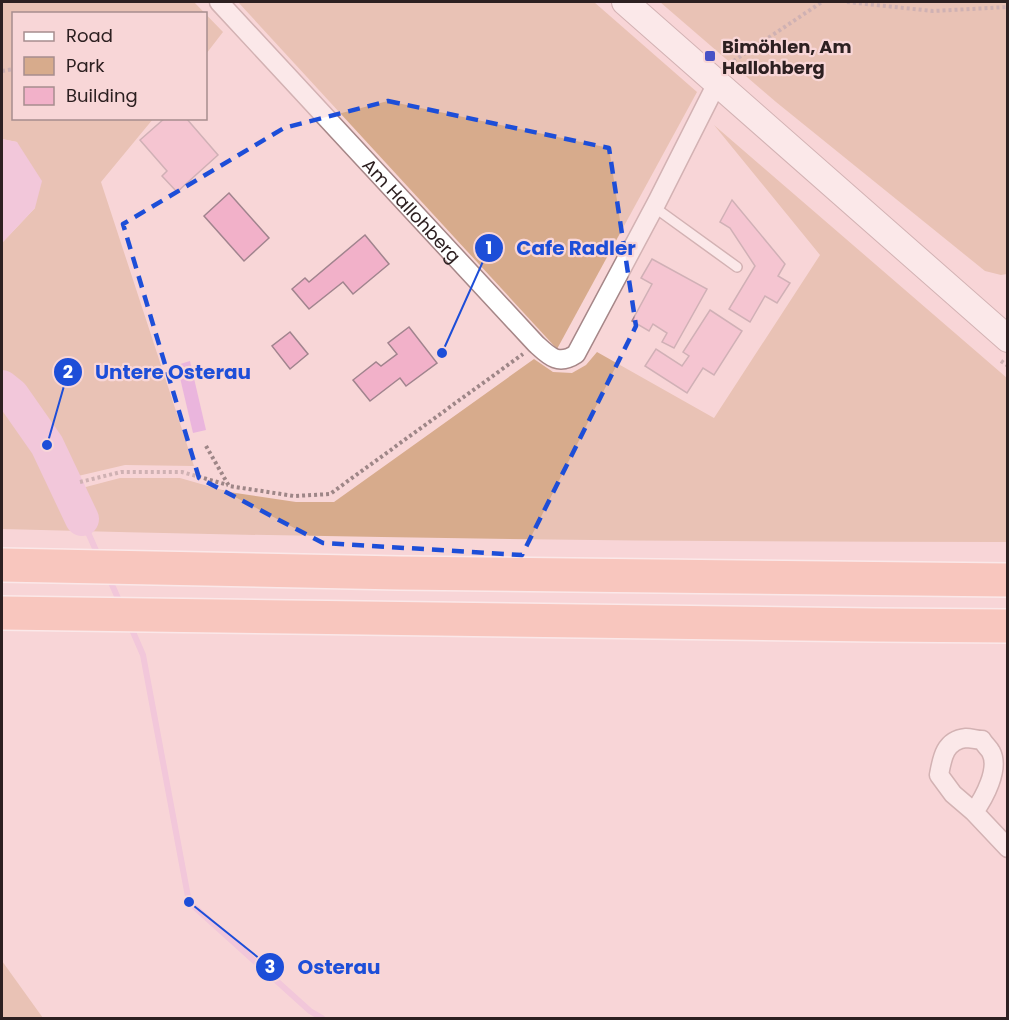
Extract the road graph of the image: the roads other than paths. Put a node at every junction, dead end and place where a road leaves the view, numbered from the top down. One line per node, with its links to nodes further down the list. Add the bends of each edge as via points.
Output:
1 (219, 2): 4 (street, Am Hallohberg, via 553,359 568,359 576,354)
2 (625, 2): 3 (street)
3 (717, 83): 4 (street, Am Hallohberg); 6 (street)
4 (654, 207): 5 (lane)
5 (737, 267)
6 (1004, 328)
7 (9, 565): 8 (highway)
8 (1008, 580)
9 (2, 612): 10 (highway)
10 (1008, 626)
11 (974, 812): 12 (street)
12 (1008, 848)

